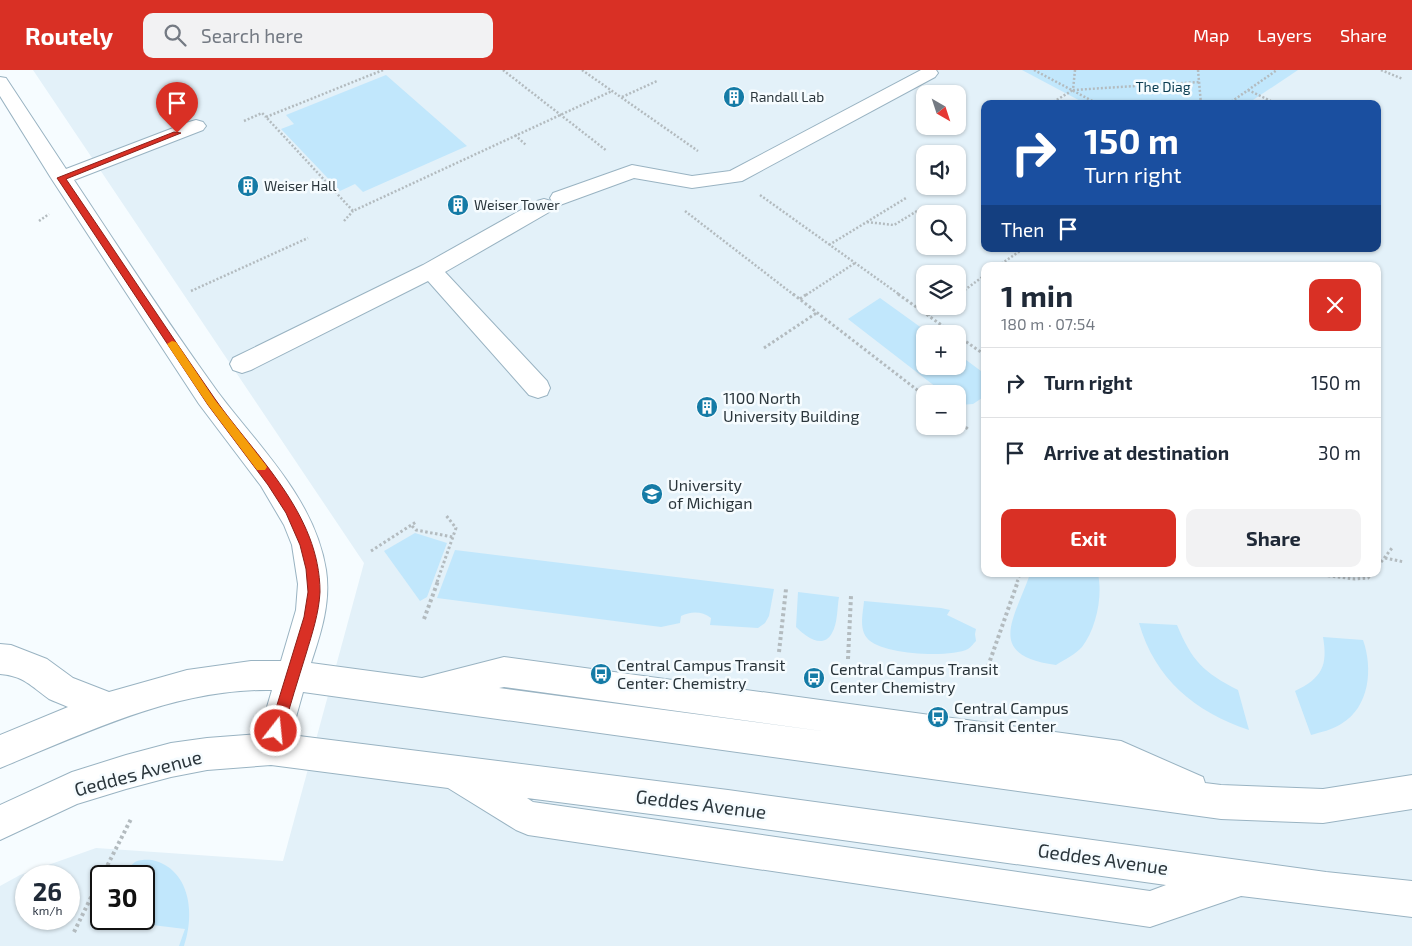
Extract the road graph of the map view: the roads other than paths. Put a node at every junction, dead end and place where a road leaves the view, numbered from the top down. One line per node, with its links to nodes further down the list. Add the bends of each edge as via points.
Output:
1 (929, 73): 5 (street, via 735,177 692,182 632,171 552,202)
2 (0, 82): 4 (street)
3 (196, 126): 4 (street)
4 (61, 178): 9 (street, via 212,402 291,510 306,545 314,592)
5 (431, 270): 6 (street); 7 (street)
6 (242, 364)
7 (538, 388)
8 (0, 659): 10 (street, via 36,669 62,689)
9 (292, 677): 10 (street, via 251,676 222,680); 11 (street); 13 (street, via 1221,802 1323,806)
10 (108, 707): 12 (street)
11 (271, 748): 14 (street, Geddes Avenue, via 207,754 126,772 72,789); 15 (street, Geddes Avenue, via 452,772 528,818 1150,909 1243,878)
12 (0, 752)
13 (1412, 792)
14 (0, 823)
15 (1412, 899)

